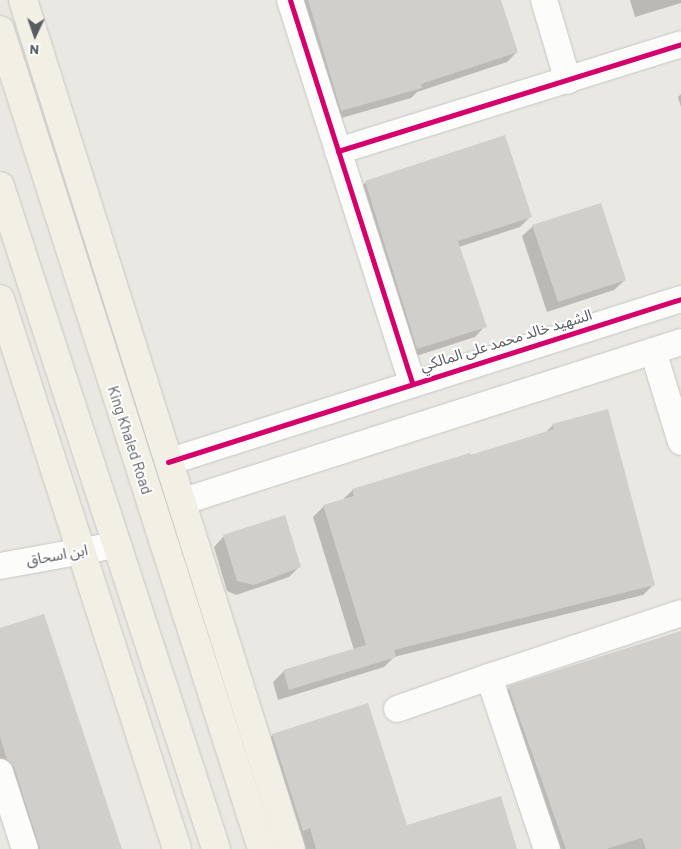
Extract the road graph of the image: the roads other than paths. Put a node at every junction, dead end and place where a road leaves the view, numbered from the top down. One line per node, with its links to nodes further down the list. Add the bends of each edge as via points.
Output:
1 (23, 0): 15 (main road)
2 (290, 0): 7 (street)
3 (544, 0): 6 (street)
4 (0, 30): 27 (main road, King Khaled Road)
5 (681, 44): 6 (street)
6 (568, 81): 7 (street)
7 (338, 151): 13 (street)
8 (0, 186): 17 (main road)
9 (0, 299): 18 (main road)
10 (681, 299): 13 (street, الشهيد خالد محمد على المالكي)
11 (681, 342): 12 (street)
12 (653, 351): 14 (street); 16 (street)
13 (412, 382): 15 (street, الشهيد خالد محمد على المالكي)
14 (681, 442)
15 (168, 462): 16 (main road)
16 (181, 502): 28 (main road)
17 (115, 545): 18 (street, ابن اسحاق); 26 (main road)
18 (80, 551): 19 (street, ابن اسحاق); 25 (main road)
19 (0, 566)
20 (681, 613): 21 (street)
21 (489, 677): 22 (street); 29 (street)
22 (397, 709)
23 (0, 772): 24 (street)
24 (25, 849)
25 (177, 849)
26 (216, 849)
27 (262, 849)
28 (291, 849)
29 (547, 849)

